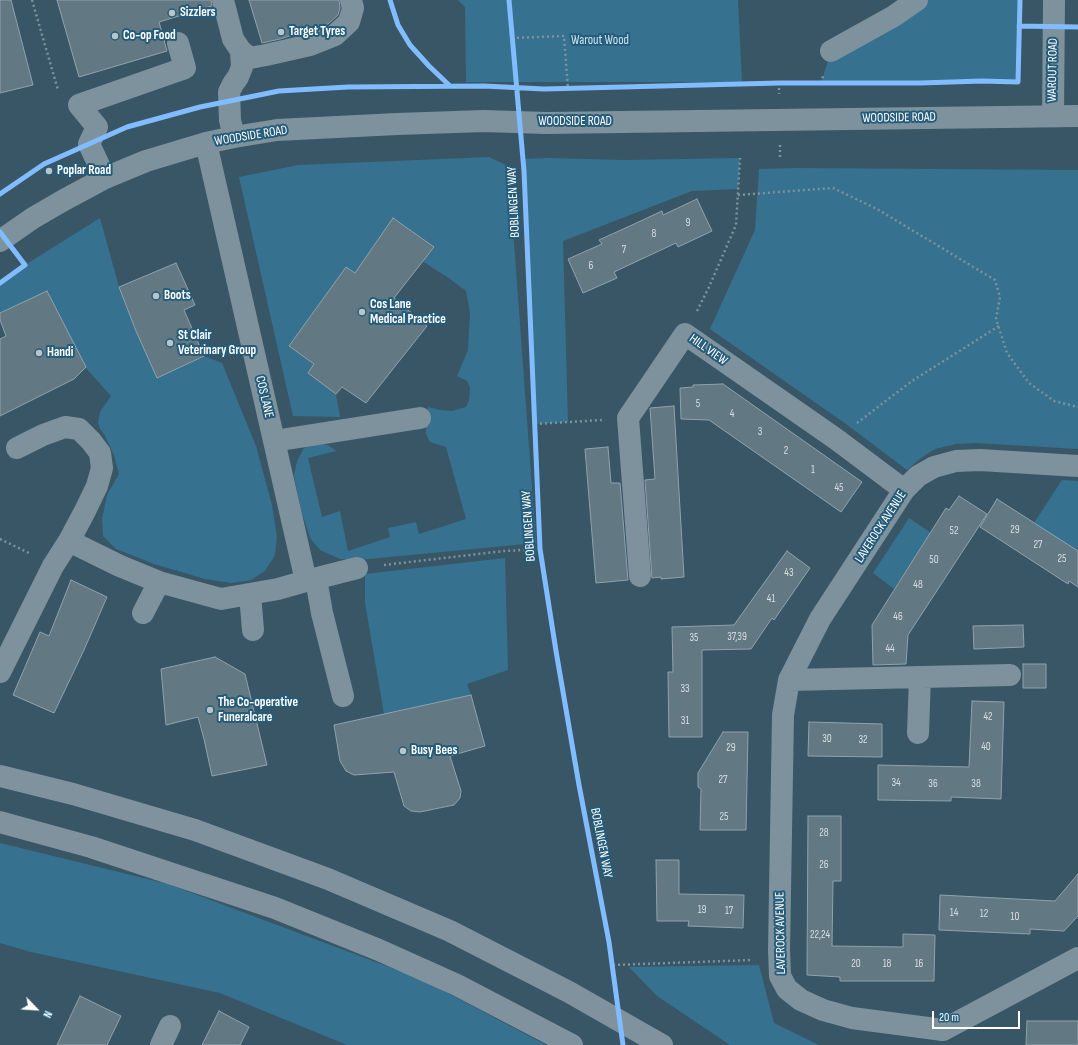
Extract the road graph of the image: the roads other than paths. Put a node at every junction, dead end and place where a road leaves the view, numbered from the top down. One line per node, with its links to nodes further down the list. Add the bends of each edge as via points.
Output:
1 (223, 0): 6 (street, via 233,39)
2 (351, 0): 6 (street, via 353,8 349,22 335,35 310,45 250,58)
3 (917, 0): 7 (street, via 894,16)
4 (1054, 0): 8 (street, WAROUT ROAD)
5 (178, 43): 12 (street, via 185,68 79,105 97,127 89,144)
6 (241, 51): 10 (street, via 242,67 229,92 230,120)
7 (831, 51)
8 (1053, 116): 9 (street, WOODSIDE ROAD); 10 (street, WOODSIDE ROAD, via 546,123 484,121 284,130)
9 (1078, 116)
10 (234, 137): 11 (street, WOODSIDE ROAD)
11 (206, 143): 12 (street, WOODSIDE ROAD); 15 (street, COS LANE)
12 (105, 178): 13 (street, WOODSIDE ROAD, via 33,218)
13 (0, 241)
14 (420, 418): 15 (street)
15 (274, 441): 22 (street, COS LANE)
16 (17, 448): 19 (street, via 66,427 79,429 92,440 100,453 102,468 97,486)
17 (1078, 466): 18 (street, LAVEROCK AVENUE, via 956,461 934,466 918,476)
18 (904, 490): 21 (street, HILL VIEW, via 836,439 685,334 628,418); 30 (street, LAVEROCK AVENUE, via 820,619)
19 (69, 541): 23 (street); 27 (street, via 52,566)
20 (357, 568): 22 (street)
21 (640, 576)
22 (311, 580): 24 (street); 31 (street, COS LANE)
23 (159, 582): 24 (street, via 221,599); 25 (street)
24 (250, 594): 26 (street)
25 (143, 613)
26 (253, 630)
27 (0, 672)
28 (1010, 675): 29 (street)
29 (920, 677): 30 (street); 32 (street)
30 (789, 680): 36 (street, LAVEROCK AVENUE, via 783,715 780,976 787,989 801,1000 823,1010)
31 (343, 696)
32 (918, 733)
33 (0, 776): 38 (highway, via 73,794 195,830 328,879 450,932 569,992)
34 (0, 822): 37 (highway, via 91,846 275,908 457,984)
35 (1078, 958): 36 (street, LAVEROCK AVENUE)
36 (947, 1037)
37 (572, 1045)
38 (662, 1045)

